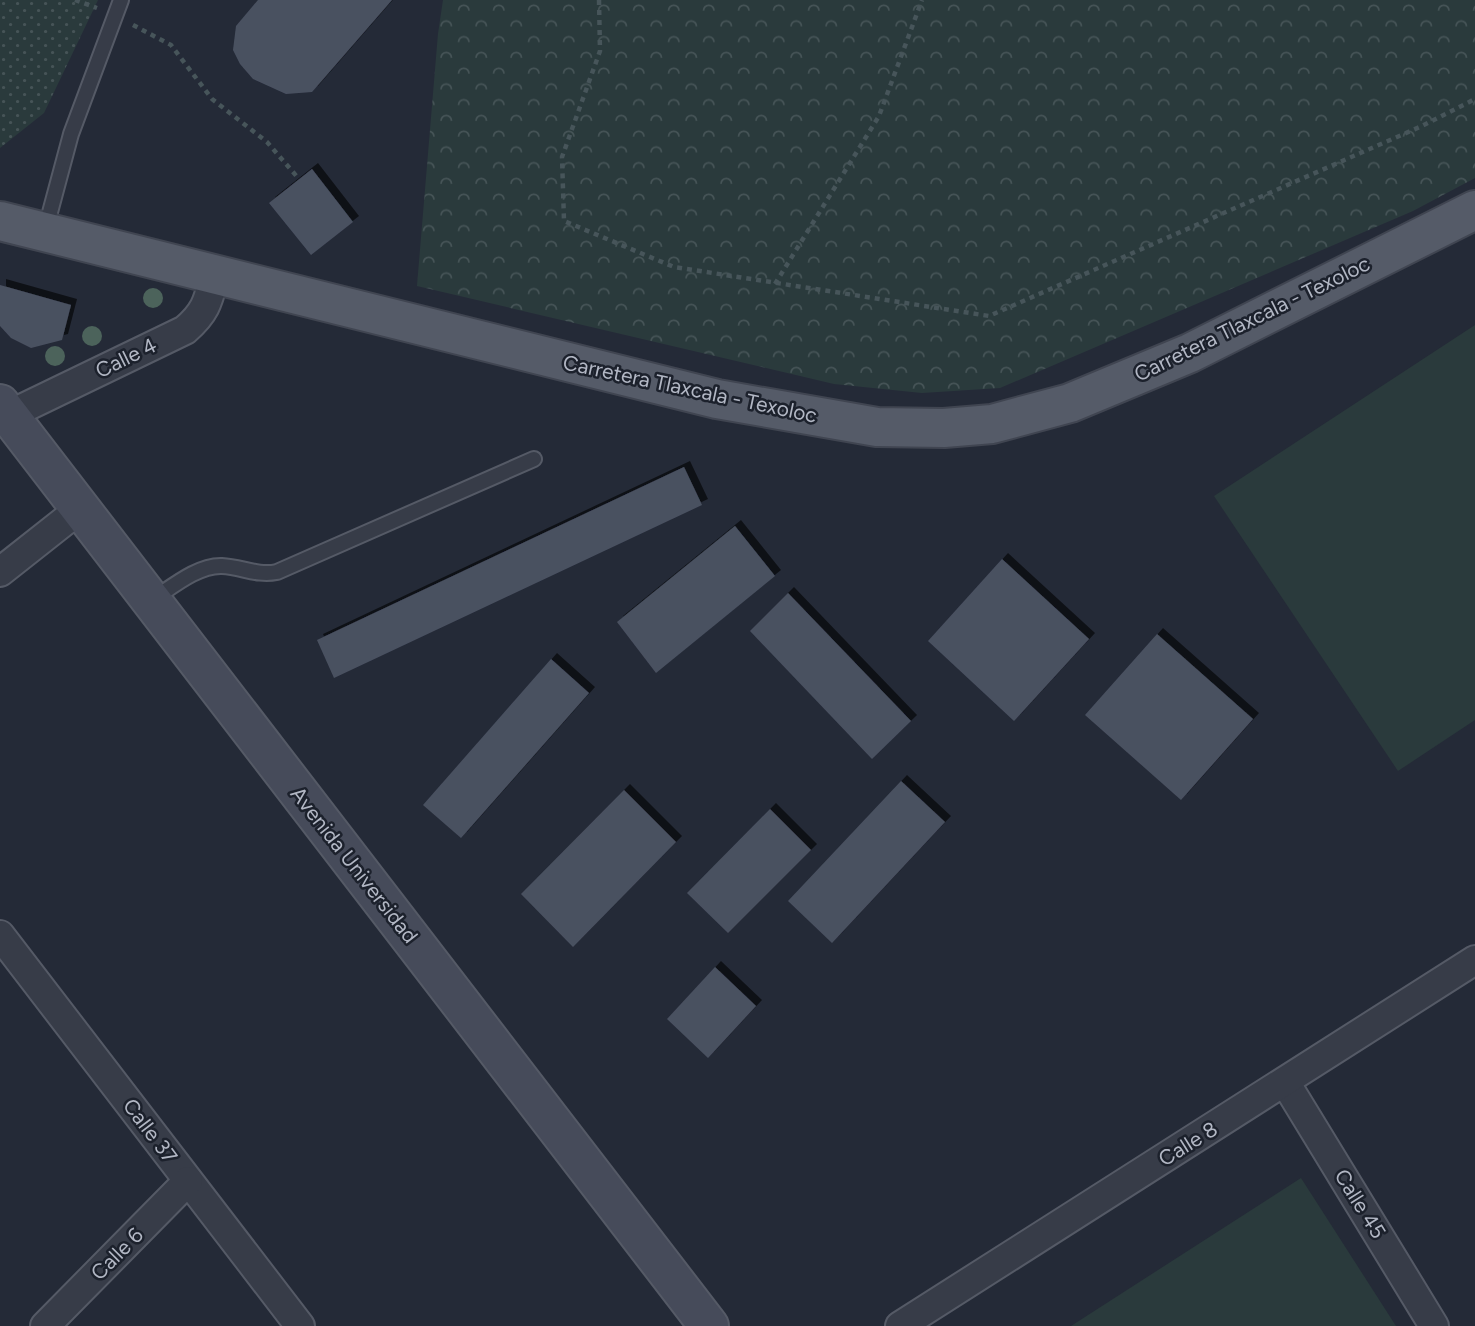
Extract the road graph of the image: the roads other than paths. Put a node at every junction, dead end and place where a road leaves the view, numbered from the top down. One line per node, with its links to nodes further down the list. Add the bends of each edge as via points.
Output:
1 (121, 0): 4 (lane, via 71,134)
2 (1475, 210): 5 (main road, Carretera Tlaxcala - Texoloc, via 1190,353 1070,403 992,424 944,428 877,427 717,399)
3 (0, 221): 4 (main road, Carretera Tlaxcala - Texoloc)
4 (45, 232): 5 (main road, Carretera Tlaxcala - Texoloc)
5 (215, 275): 6 (street, Calle 4, via 207,305 185,330)
6 (4, 409): 8 (street, Avenida Universidad)
7 (534, 459): 10 (lane, via 277,572 256,574 242,568 208,567)
8 (81, 508): 9 (street); 10 (street, Avenida Universidad)
9 (0, 572)
10 (151, 601): 17 (street, Avenida Universidad)
11 (0, 934): 14 (street, Calle 37)
12 (1475, 960): 13 (street, Calle 8)
13 (1285, 1082): 18 (street, Calle 8); 19 (street, Calle 45)
14 (188, 1181): 15 (street, Calle 6); 16 (street, Calle 37)
15 (45, 1326)
16 (300, 1326)
17 (709, 1326)
18 (900, 1326)
19 (1434, 1326)

